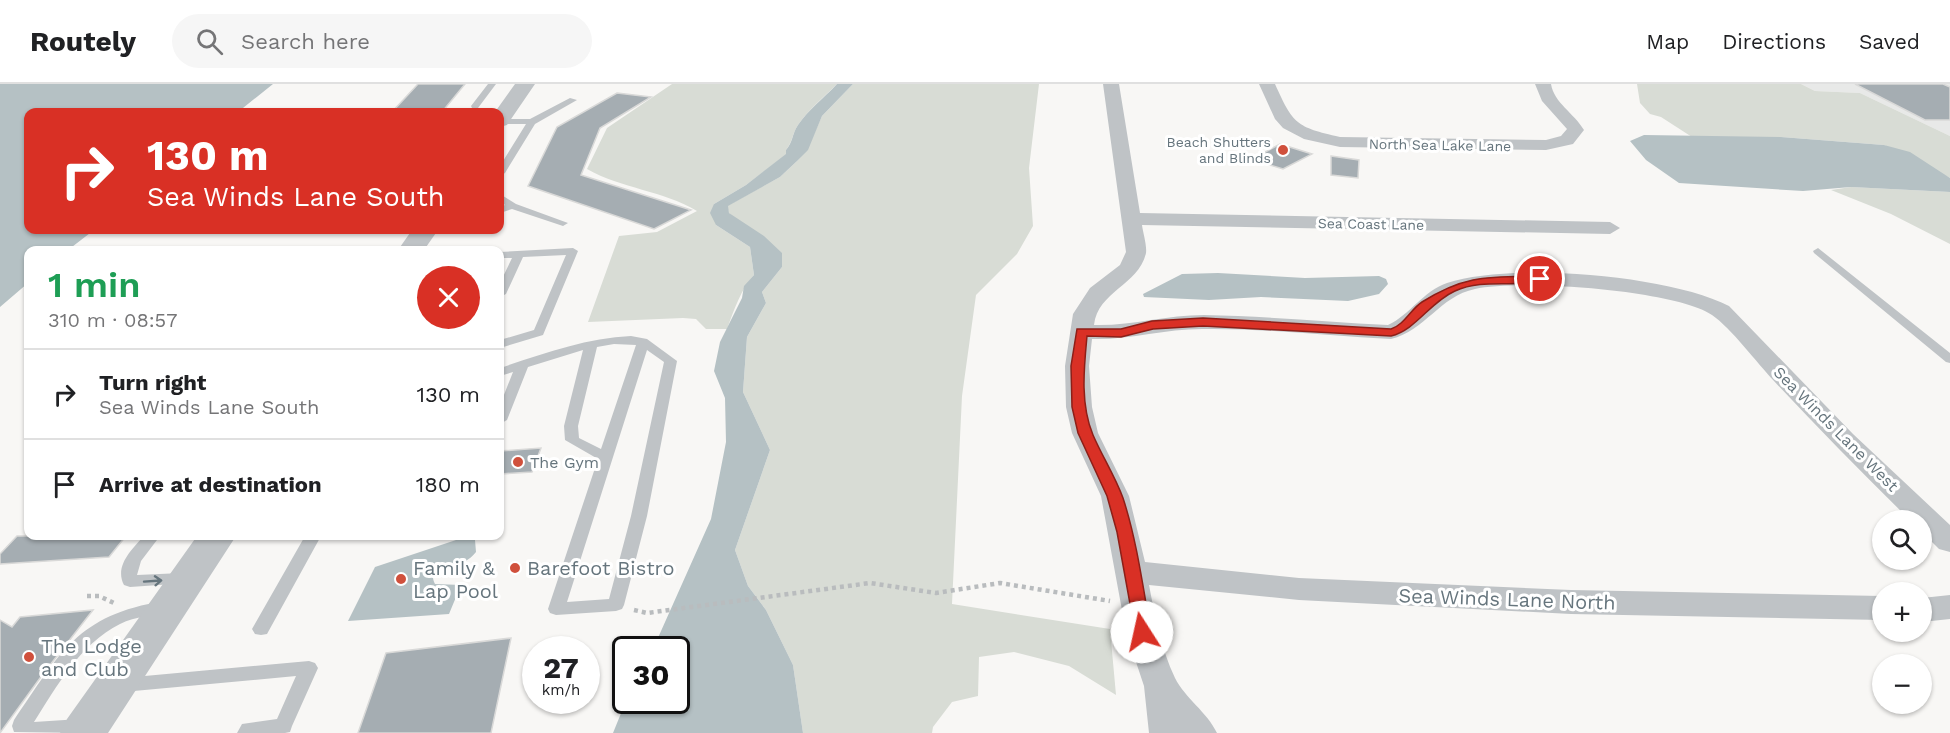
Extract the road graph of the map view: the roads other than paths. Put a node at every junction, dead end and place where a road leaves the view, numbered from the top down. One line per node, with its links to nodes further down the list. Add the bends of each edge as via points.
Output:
1 (492, 84): 7 (lane)
2 (525, 84): 8 (street)
3 (1112, 84): 15 (street)
4 (1267, 84): 5 (street, North Sea Lake Lane, via 1288,125 1325,139 1356,144 1530,146 1560,143 1576,130 1546,98)
5 (1543, 84)
6 (573, 100): 10 (lane)
7 (475, 106)
8 (504, 115)
9 (504, 121): 10 (lane)
10 (532, 122): 11 (lane)
11 (504, 167)
12 (504, 200): 13 (lane)
13 (512, 206): 14 (lane); 16 (lane)
14 (504, 209)
15 (1132, 219): 17 (street, Sea Coast Lane); 22 (street, via 1134,260 1090,302)
16 (563, 222)
17 (1610, 228)
18 (1818, 251): 26 (lane)
19 (519, 254): 20 (lane); 21 (lane); 24 (lane, via 573,251 539,332)
20 (504, 255)
21 (504, 286)
22 (1081, 332): 34 (street, Sea Winds Lane West, via 1121,333 1152,325 1203,322 1391,332 1402,329 1422,307 1452,288 1511,278 1662,292 1702,301 1724,314 1844,440); 35 (street, via 1078,407 1085,433 1114,496)
23 (643, 342): 25 (lane); 30 (lane); 30 (lane, via 671,362 616,605 556,609)
24 (504, 343)
25 (591, 345): 27 (lane); 30 (lane, via 572,440)
26 (1950, 359)
27 (522, 366): 28 (lane); 29 (lane)
28 (504, 371)
29 (504, 410)
30 (606, 457)
31 (149, 540): 36 (lane, one-way to 36, via 127,576 130,581)
32 (214, 540): 36 (street)
33 (311, 540): 38 (lane)
34 (1950, 542)
35 (1132, 572): 37 (street, Sea Winds Lane North, via 1299,590 1571,602); 40 (street, via 1144,642)
36 (178, 592): 39 (street); 42 (lane, via 104,623 84,638 21,726)
37 (1872, 608)
38 (261, 629)
39 (115, 685): 41 (street); 43 (lane, via 309,668 283,726)
40 (1161, 686): 44 (street); 45 (street)
41 (85, 730): 42 (lane)
42 (24, 731)
43 (247, 733)
44 (1167, 733)
45 (1199, 733)

